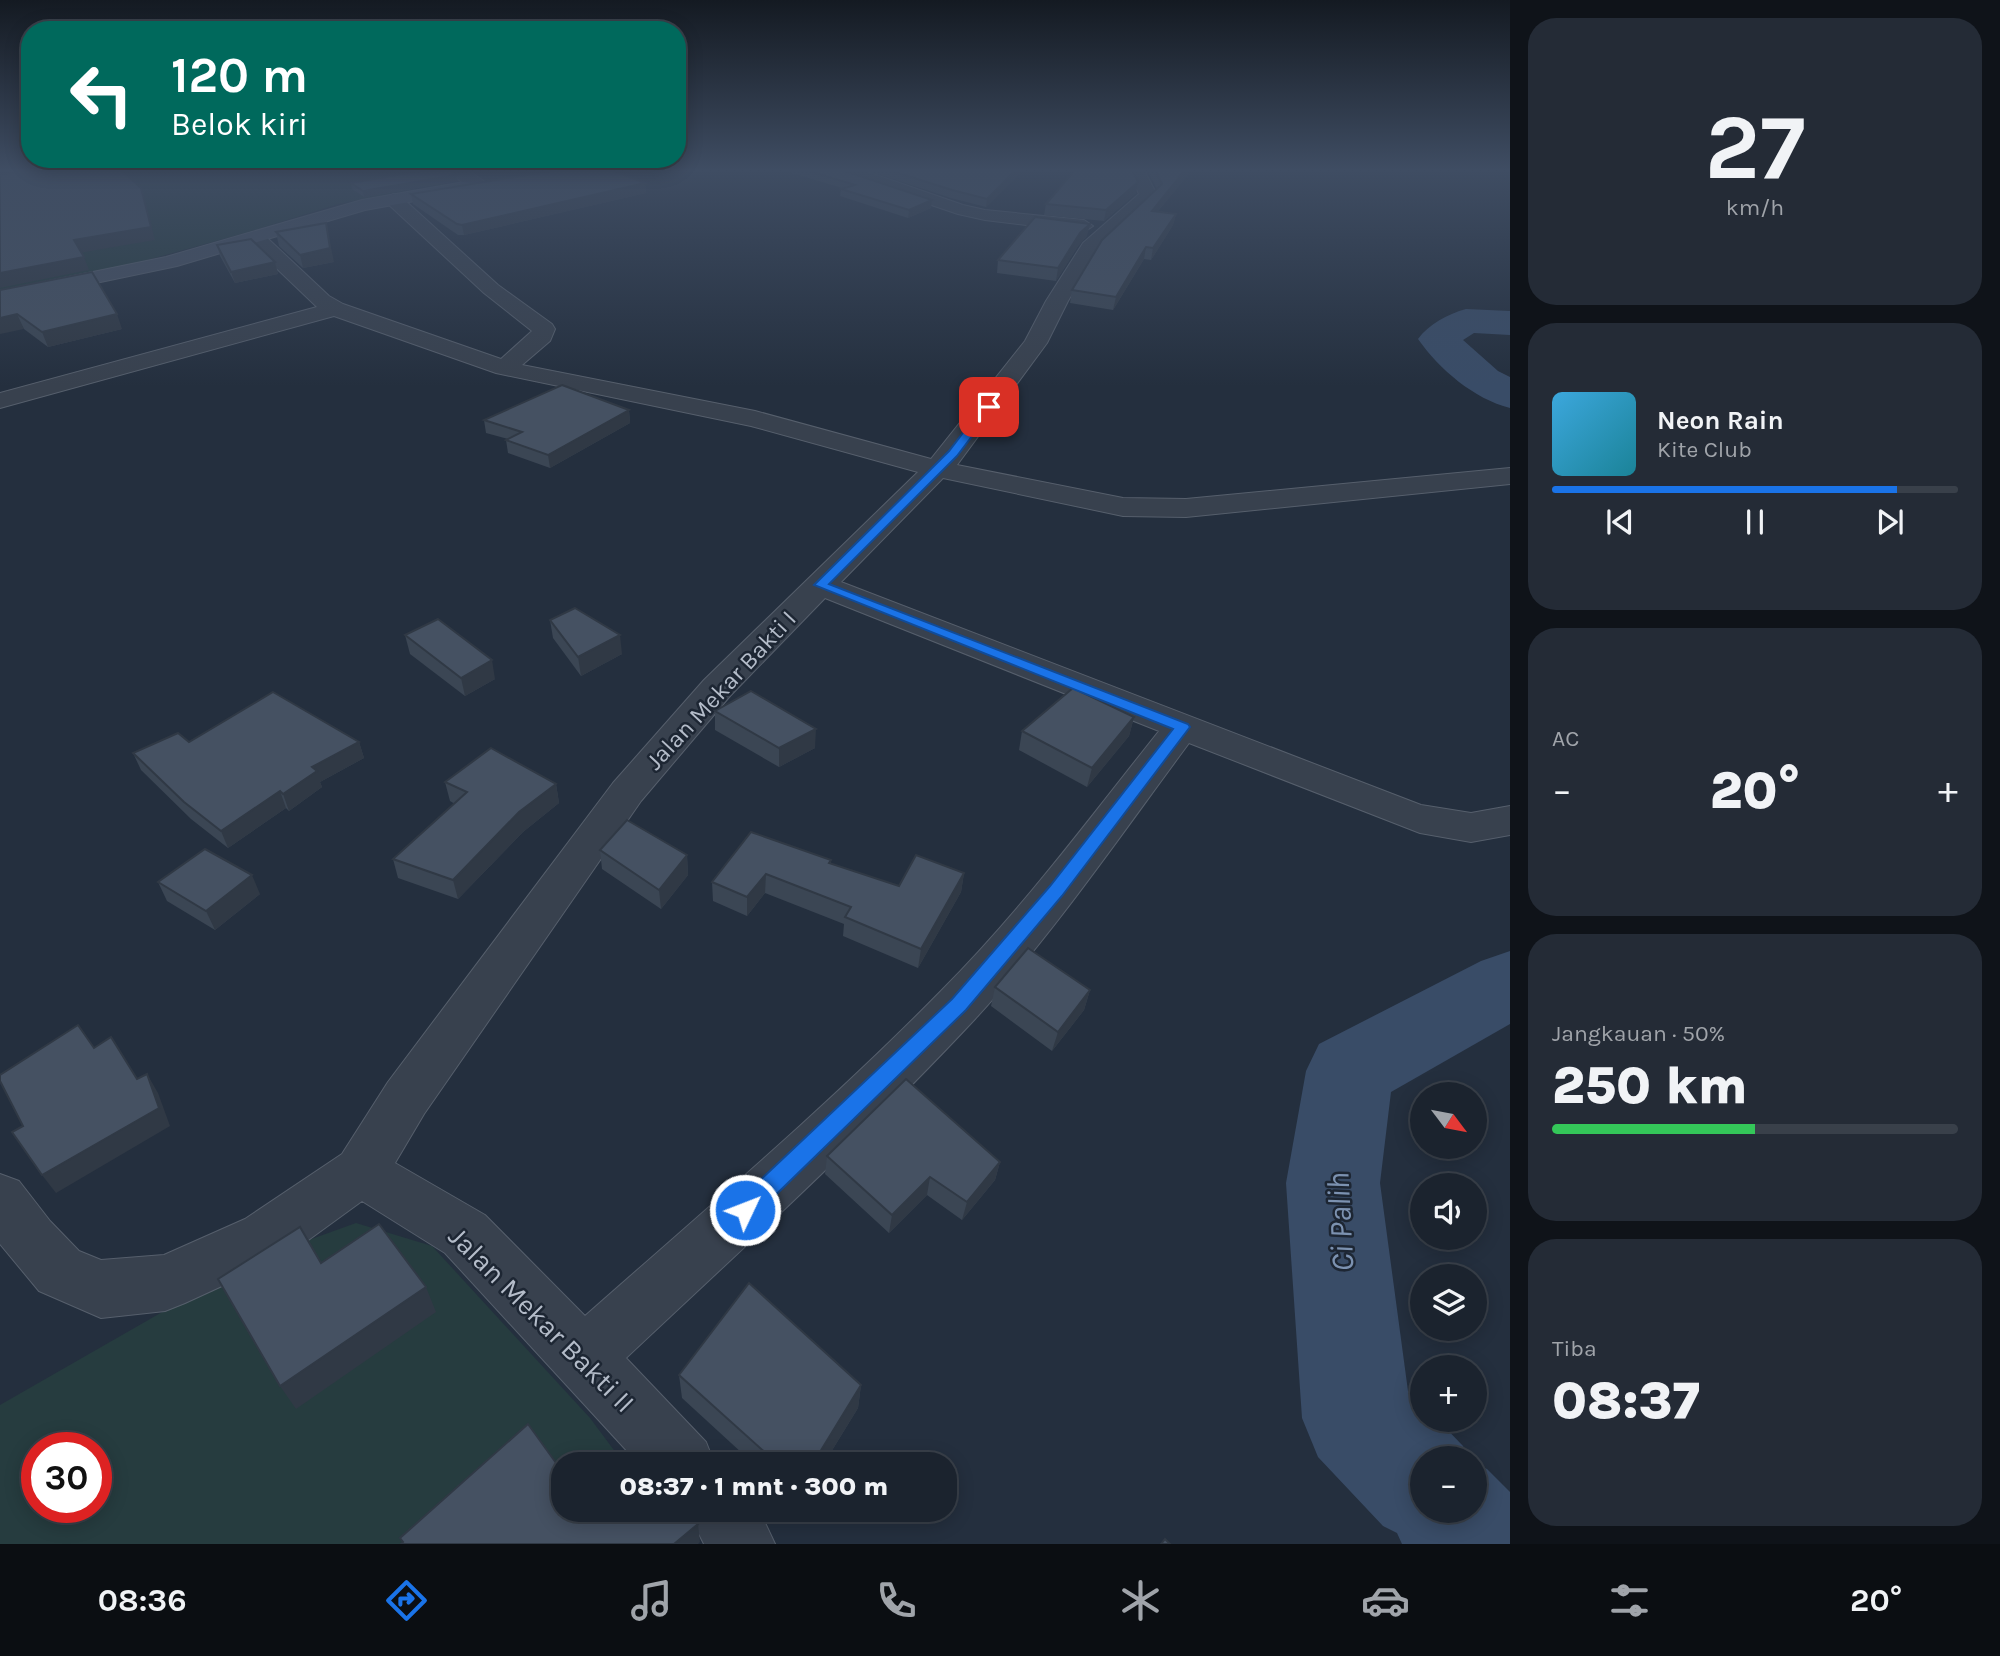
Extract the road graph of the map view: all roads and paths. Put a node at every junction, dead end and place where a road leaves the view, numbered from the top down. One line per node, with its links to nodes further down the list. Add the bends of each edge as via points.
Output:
1 (242, 242): 5 (street, via 160,265)
2 (260, 242): 6 (street)
3 (440, 242): 7 (street, via 544,329 542,336)
4 (1095, 242): 9 (street, Jalan Mekar Bakti I, via 1036,343 974,428)
5 (0, 297)
6 (335, 309): 7 (street); 8 (street)
7 (504, 368): 9 (street, via 755,418)
8 (0, 401)
9 (937, 469): 10 (street, via 1123,506 1186,508); 11 (street, Jalan Mekar Bakti I)
10 (1510, 476)
11 (820, 585): 12 (street); 14 (street, Jalan Mekar Bakti I, via 717,688 627,792 405,1098)
12 (1182, 727): 13 (street, via 1436,824 1471,828); 16 (street, via 1056,891 959,1004 805,1155)
13 (1510, 820)
14 (361, 1171): 15 (street, via 265,1237 165,1283 101,1289 59,1271); 16 (street, Jalan Mekar Bakti II, via 464,1234)
15 (0, 1199)
16 (584, 1357): 17 (street, Jalan Mekar Bakti II)
17 (671, 1452)
18 (728, 1522): 19 (street)
19 (742, 1544)

